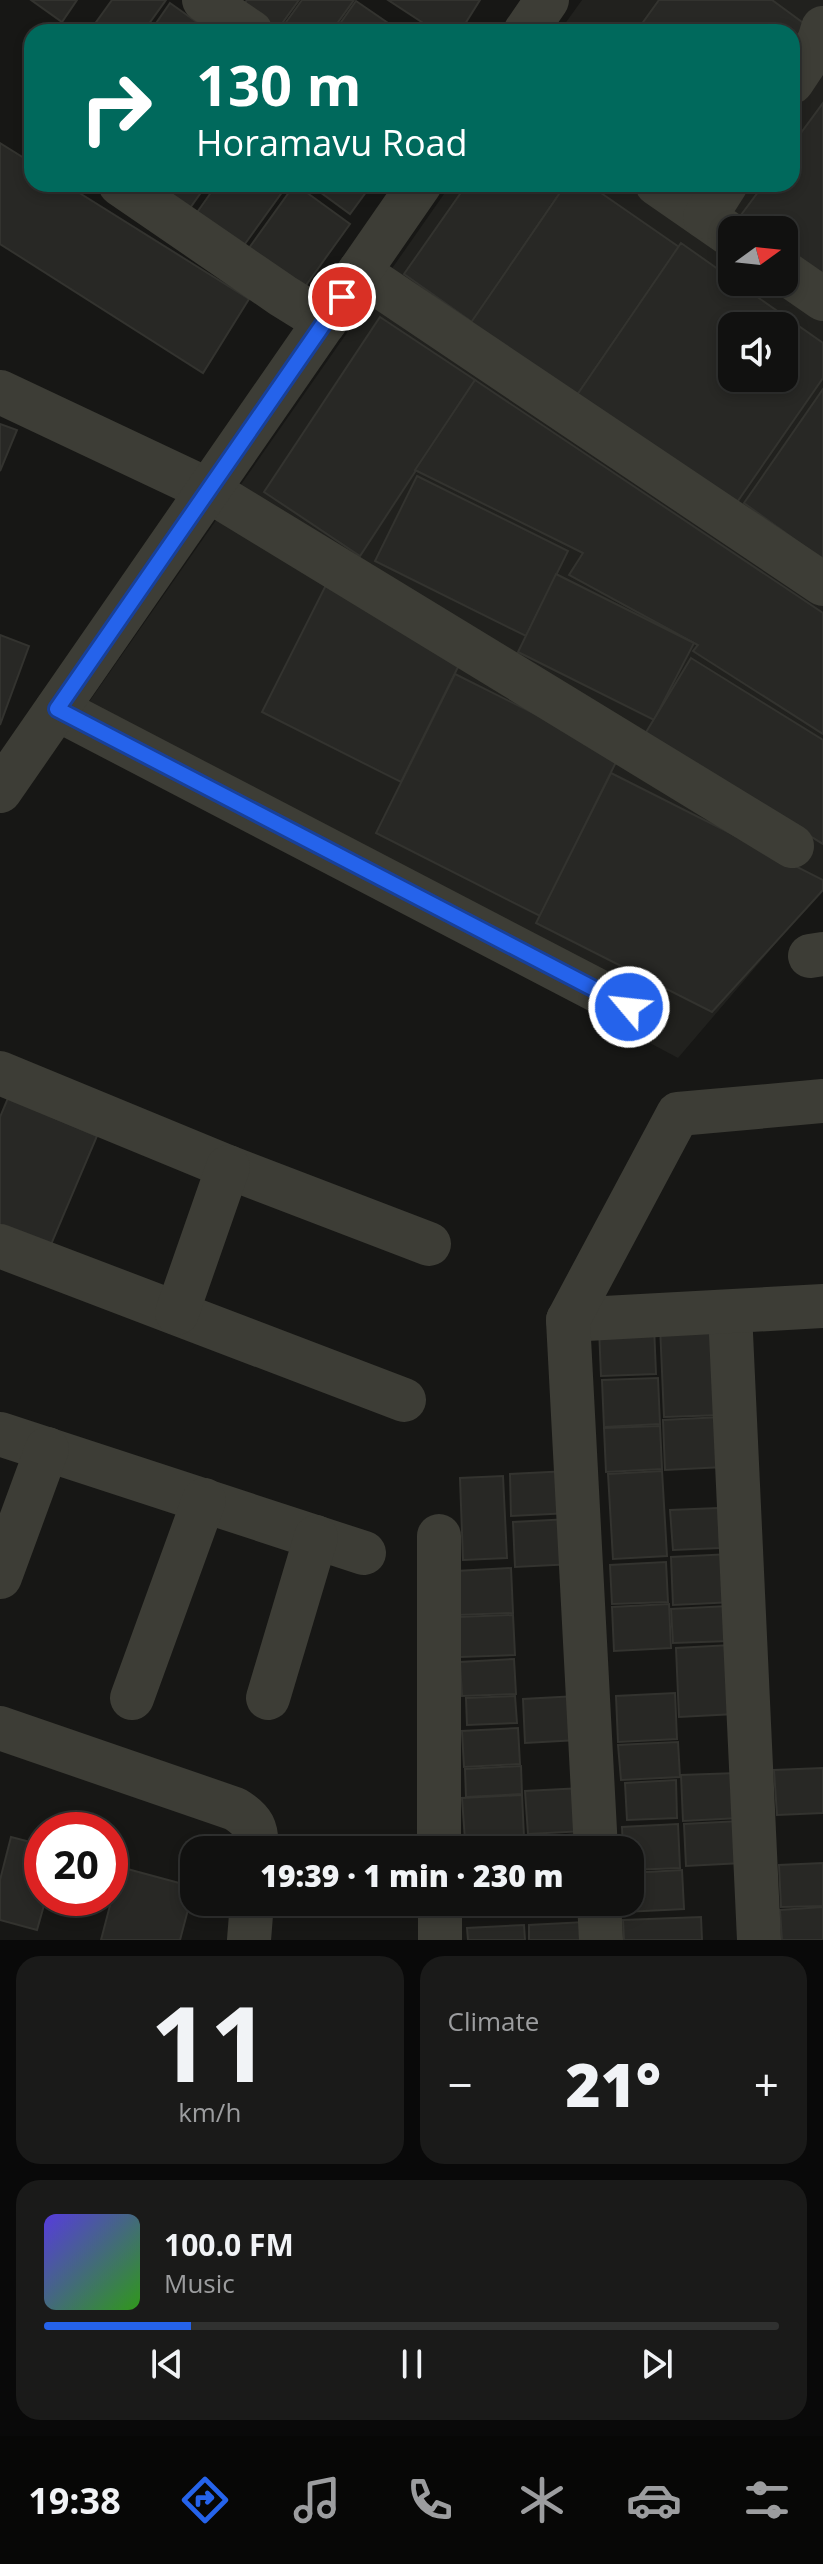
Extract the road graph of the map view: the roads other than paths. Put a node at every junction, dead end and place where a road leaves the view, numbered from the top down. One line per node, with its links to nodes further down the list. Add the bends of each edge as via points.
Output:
1 (204, 0): 4 (street)
2 (547, 0): 5 (street)
3 (813, 0): 6 (street)
4 (239, 24)
5 (530, 24)
6 (823, 25): 7 (street)
7 (800, 70)
8 (132, 192): 15 (street)
9 (414, 192): 12 (street)
10 (675, 192): 11 (street)
11 (721, 212)
12 (359, 272): 15 (street); 18 (street)
13 (798, 282): 14 (street)
14 (823, 299)
15 (325, 322): 17 (street)
16 (0, 392): 17 (street)
17 (208, 490): 19 (street); 21 (street)
18 (823, 584)
19 (57, 709): 20 (street); 22 (street)
20 (0, 791)
21 (792, 846)
22 (629, 1007)
23 (0, 1073): 25 (street)
24 (823, 1101): 31 (street, via 678,1114)
25 (228, 1167): 26 (street); 30 (street)
26 (429, 1244)
27 (0, 1246): 30 (street)
28 (823, 1306): 29 (street)
29 (730, 1312): 31 (street); 52 (street)
30 (177, 1313): 32 (street)
31 (568, 1320): 45 (street)
32 (404, 1400)
33 (0, 1434): 34 (street)
34 (47, 1449): 35 (street); 39 (street)
35 (204, 1500): 37 (street); 40 (street)
36 (439, 1536): 44 (street)
37 (316, 1537): 38 (street); 41 (street)
38 (364, 1553)
39 (0, 1577)
40 (132, 1698)
41 (268, 1698)
42 (0, 1728): 43 (street, via 235,1809 253,1823)
43 (257, 1836)
44 (439, 1836)
45 (595, 1836)
46 (251, 1916): 49 (street)
47 (440, 1916): 50 (street)
48 (600, 1916): 51 (street)
49 (249, 1940)
50 (440, 1940)
51 (601, 1940)
52 (759, 1940)

